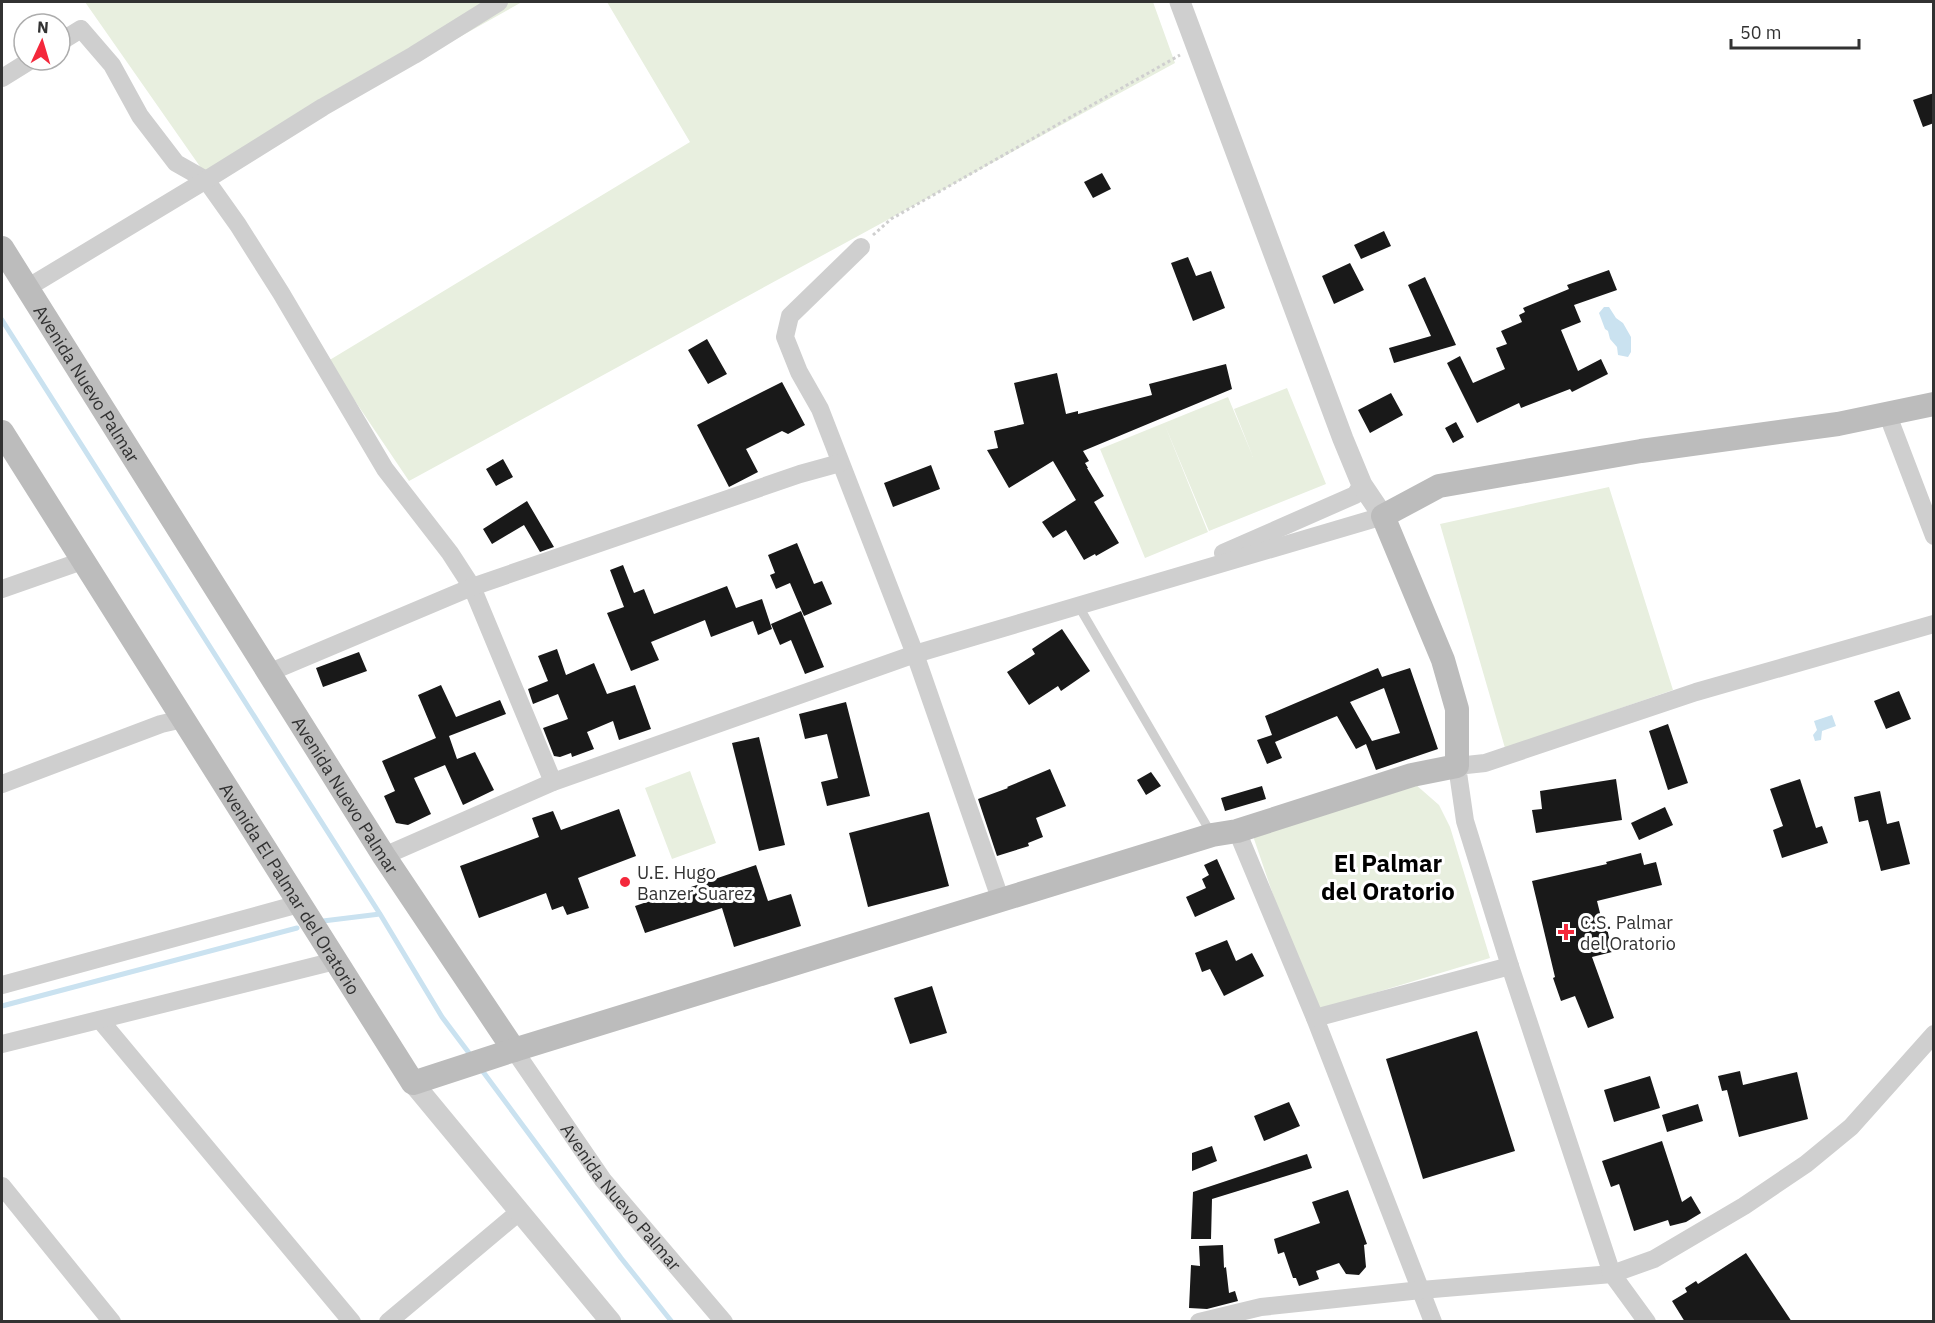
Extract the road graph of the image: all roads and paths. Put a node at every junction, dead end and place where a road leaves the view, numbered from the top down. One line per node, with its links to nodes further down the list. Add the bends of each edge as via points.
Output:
1 (499, 2): 5 (street)
2 (1180, 2): 4 (street)
3 (72, 35): 5 (street, via 81,29 112,65 140,116 176,163)
4 (1197, 45): 6 (path, via 891,219); 13 (street)
5 (206, 180): 8 (street); 18 (street, via 281,293 385,469)
6 (861, 247): 12 (street, via 790,316 785,337 820,409)
7 (2, 248): 8 (main road, Avenida Nuevo Palmar)
8 (27, 288): 23 (main road, Avenida Nuevo Palmar)
9 (1934, 404): 10 (main road)
10 (1887, 413): 14 (main road, via 1439,486); 15 (street)
11 (2, 432): 16 (main road, Avenida El Palmar del Oratorio)
12 (840, 463): 18 (street); 22 (street)
13 (1362, 485): 14 (street); 17 (street, via 1355,495)
14 (1383, 516): 17 (street); 25 (main road, via 1443,660 1457,709)
15 (1934, 536)
16 (82, 561): 19 (street); 24 (main road, Avenida El Palmar del Oratorio)
17 (1156, 583): 20 (street)
18 (472, 587): 23 (street); 26 (street)
19 (2, 589)
20 (1078, 605): 22 (street); 29 (lane)
21 (1934, 624): 25 (street, via 1696,692 1485,764)
22 (915, 654): 26 (street); 31 (street)
23 (268, 673): 30 (main road, Avenida Nuevo Palmar)
24 (183, 719): 27 (street); 32 (main road, Avenida El Palmar del Oratorio)
25 (1457, 766): 28 (main road, via 1412,775); 34 (street, via 1465,821)
26 (554, 782): 30 (street)
27 (2, 784)
28 (1237, 831): 29 (main road); 36 (street)
29 (1212, 835): 31 (main road)
30 (384, 856): 40 (main road, Avenida Nuevo Palmar)
31 (1001, 901): 40 (main road)
32 (299, 904): 33 (main road, Avenida El Palmar del Oratorio); 35 (street)
33 (335, 962): 37 (street); 41 (main road, Avenida El Palmar del Oratorio)
34 (1510, 966): 36 (street); 44 (street)
35 (2, 985)
36 (1315, 1018): 45 (street)
37 (100, 1020): 39 (street); 47 (street)
38 (1934, 1034): 44 (street, via 1851,1127 1806,1164 1654,1259)
39 (2, 1044)
40 (504, 1054): 41 (main road); 50 (street, Avenida Nuevo Palmar, via 603,1180)
41 (413, 1083): 43 (street, Avenida El Palmar del Oratorio)
42 (2, 1186): 46 (street)
43 (519, 1212): 48 (street); 49 (street, Avenida El Palmar del Oratorio)
44 (1612, 1274): 45 (street); 53 (street)
45 (1421, 1290): 51 (street, via 1261,1307); 52 (street)
46 (112, 1322)
47 (352, 1322)
48 (388, 1322)
49 (610, 1322)
50 (724, 1322)
51 (1199, 1322)
52 (1433, 1322)
53 (1647, 1322)

